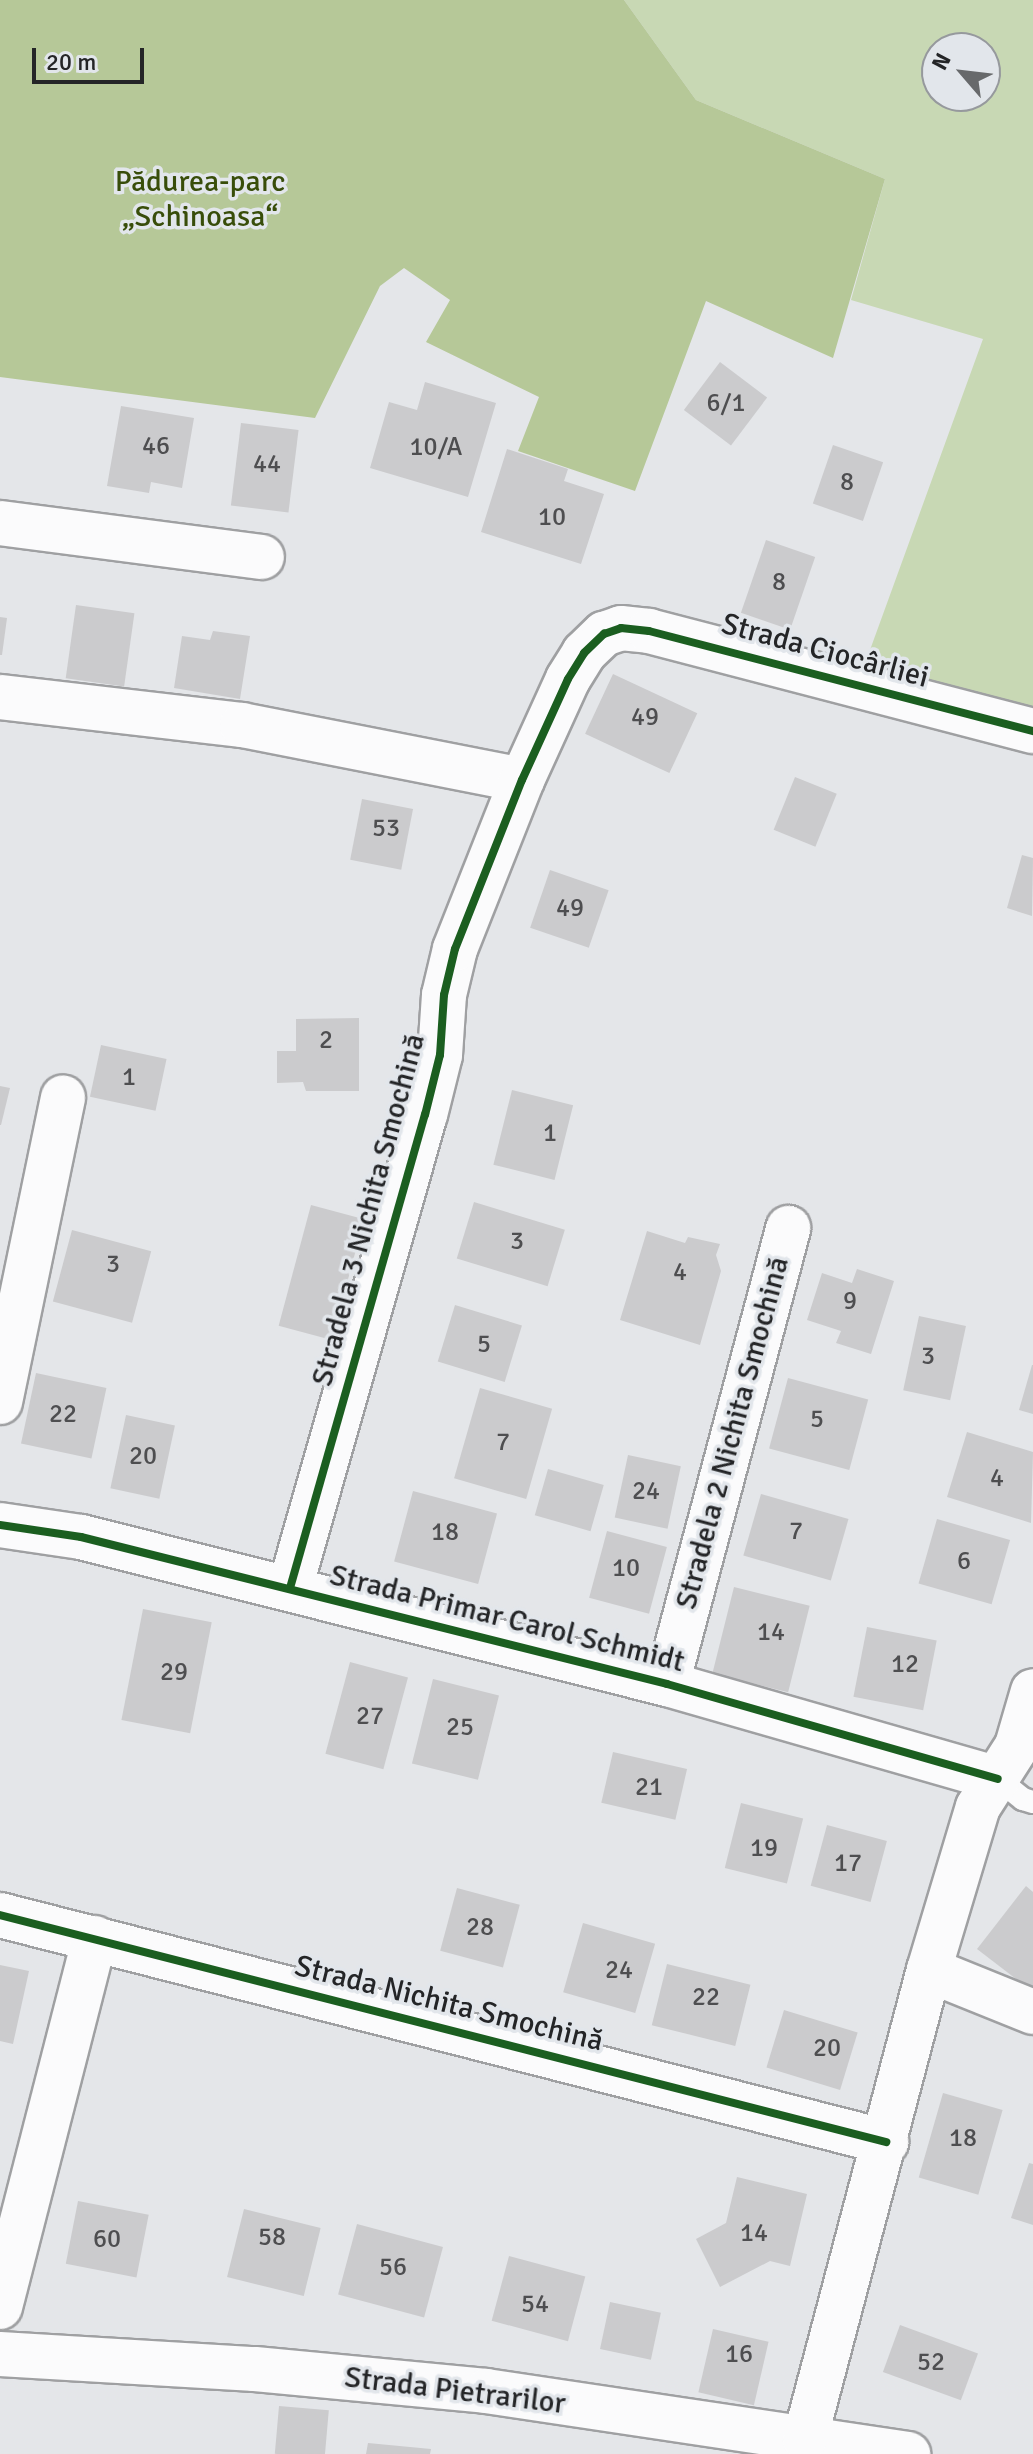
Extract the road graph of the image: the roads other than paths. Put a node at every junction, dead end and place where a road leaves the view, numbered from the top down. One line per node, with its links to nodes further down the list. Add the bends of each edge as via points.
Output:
1 (0, 523): 2 (street)
2 (262, 557)
3 (604, 634): 5 (street, Strada Ciocârliei, via 621,628 649,631); 6 (street, Stradela 3 Nichita Smochină, via 568,679)
4 (0, 697): 6 (street, via 242,725)
5 (1033, 731)
6 (522, 780): 11 (street, Stradela 3 Nichita Smochină, via 455,949 444,995 440,1055 425,1115)
7 (63, 1097): 9 (street)
8 (788, 1228): 12 (street, Stradela 2 Nichita Smochină)
9 (0, 1402)
10 (0, 1525): 11 (street, Strada Primar Carol Schmidt, via 81,1537)
11 (290, 1588): 12 (street, Strada Primar Carol Schmidt)
12 (667, 1684): 14 (street, Strada Primar Carol Schmidt)
13 (1033, 1691): 14 (street, via 1017,1746)
14 (1015, 1790): 17 (street, via 978,1807)
15 (0, 1915): 16 (street, Strada Nichita Smochină)
16 (95, 1938): 19 (street, Strada Nichita Smochină); 20 (street)
17 (929, 1970): 18 (street); 19 (street)
18 (1033, 2012)
19 (886, 2142): 22 (street)
20 (0, 2307)
21 (0, 2354): 22 (street, Strada Pietrarilor, via 255,2369 486,2391)
22 (805, 2439): 23 (street, Strada Pietrarilor)
23 (908, 2454)

